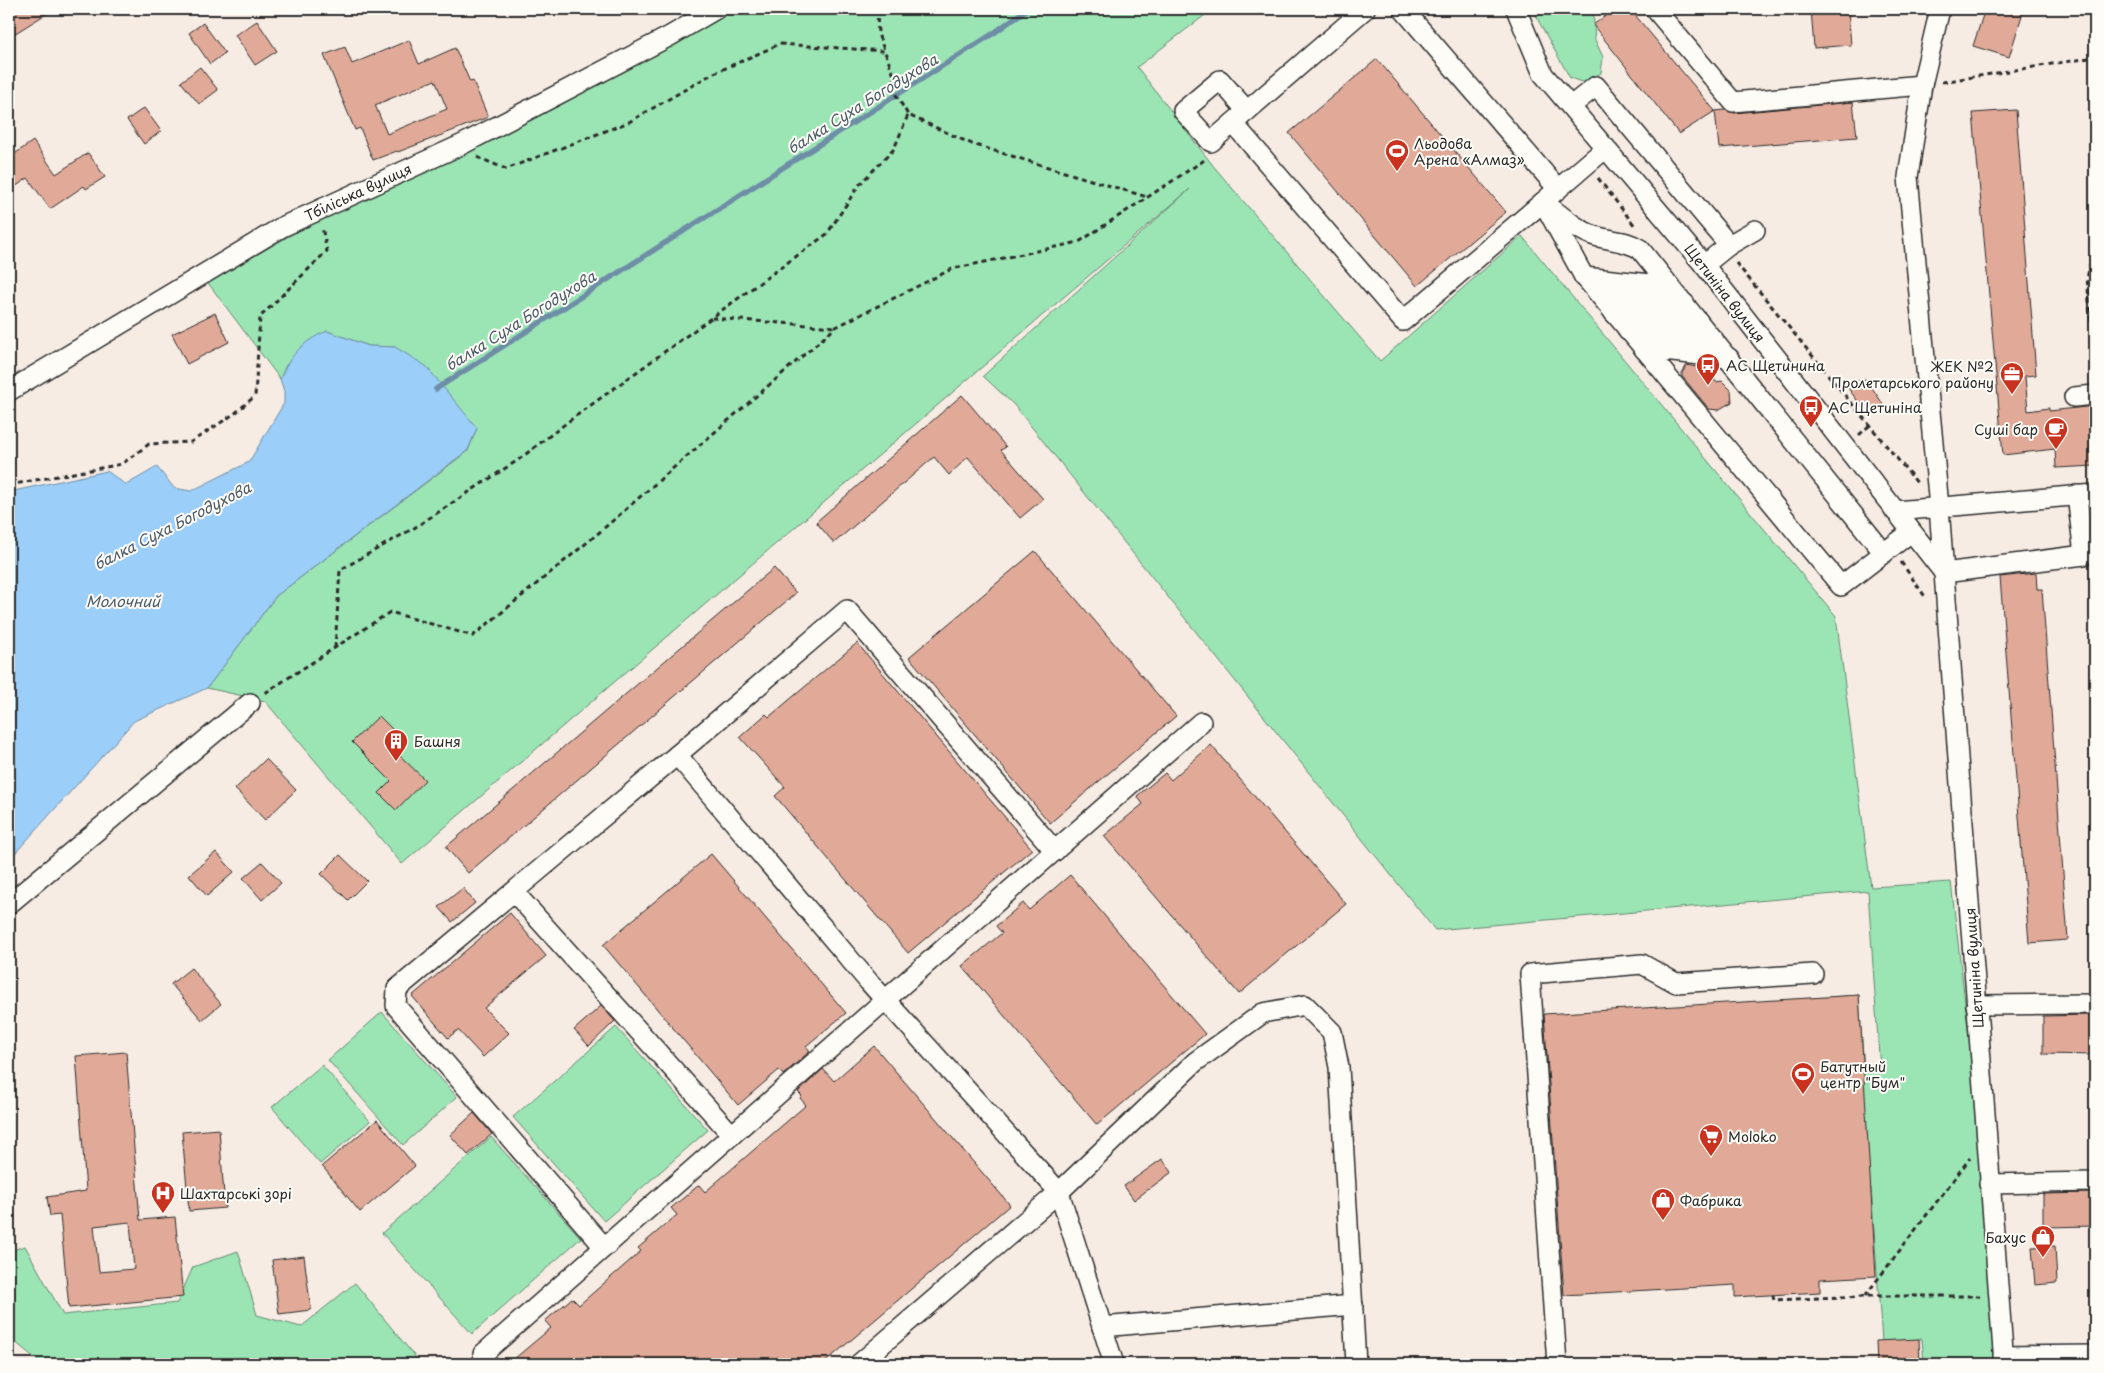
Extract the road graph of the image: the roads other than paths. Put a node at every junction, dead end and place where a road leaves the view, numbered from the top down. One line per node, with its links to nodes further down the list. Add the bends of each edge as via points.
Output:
1 (716, 9): 25 (street, Тбіліська вулиця, via 456,147 282,227)
2 (1365, 9): 11 (street, via 1240,117 1403,321)
3 (1403, 9): 10 (street)
4 (1516, 9): 8 (street, Щетиніна вулиця, via 1543,74)
5 (1655, 9): 7 (street, via 1733,102)
6 (1940, 9): 7 (street, Щетиніна вулиця)
7 (1922, 85): 29 (street, Щетиніна вулиця, via 1908,177)
8 (1571, 106): 9 (street, Щетиніна вулиця); 13 (street, via 1596,86)
9 (1606, 148): 10 (street); 14 (street, Щетиніна вулиця)
10 (1558, 189): 11 (street)
11 (1543, 202): 15 (street); 16 (street, via 1595,236 1632,243)
12 (1755, 230): 13 (street)
13 (1727, 246): 14 (street)
14 (1704, 265): 30 (street, Щетиніна вулиця)
15 (1584, 276): 16 (street); 17 (street)
16 (1669, 286): 18 (street)
17 (1598, 294): 18 (street); 19 (street)
18 (1684, 304): 20 (street)
19 (1614, 313): 20 (street); 21 (street)
20 (1698, 321): 22 (street)
21 (1628, 331): 22 (street); 23 (street)
22 (1714, 340): 24 (street)
23 (1644, 349): 24 (street); 32 (street, via 1842,586)
24 (1729, 358): 32 (street)
25 (9, 391)
26 (2095, 395): 27 (street)
27 (2074, 396)
28 (2086, 495): 29 (street); 33 (street, via 2084,555)
29 (1939, 507): 30 (street); 33 (street, Щетиніна вулиця)
30 (1894, 511): 31 (street, Щетиніна вулиця)
31 (1912, 532): 32 (street); 33 (street, Щетиніна вулиця)
32 (1884, 553)
33 (1944, 572): 43 (street, Щетиніна вулиця)
34 (250, 703): 39 (street)
35 (1201, 722): 37 (street)
36 (677, 755): 37 (street, via 847,610); 38 (street); 41 (street)
37 (1055, 850): 41 (street)
38 (514, 892): 44 (street); 48 (street, via 397,989 396,1006)
39 (9, 904)
40 (1813, 974): 57 (street, via 1676,983 1642,964 1530,974)
41 (885, 1000): 44 (street); 47 (street)
42 (2095, 1004): 43 (street)
43 (1976, 1005): 46 (street, Щетиніна вулиця)
44 (732, 1134): 48 (street)
45 (2095, 1182): 46 (street)
46 (1989, 1184): 53 (street, Щетиніна вулиця)
47 (1059, 1192): 49 (street, via 1196,1062 1263,1014 1305,1005 1332,1032 1339,1067); 50 (street); 54 (street)
48 (604, 1247): 51 (street)
49 (1353, 1305): 50 (street); 56 (street)
50 (1102, 1327): 55 (street)
51 (483, 1354)
52 (2095, 1355): 53 (street)
53 (2003, 1360)
54 (859, 1364)
55 (1114, 1364)
56 (1356, 1364)
57 (1557, 1364)

